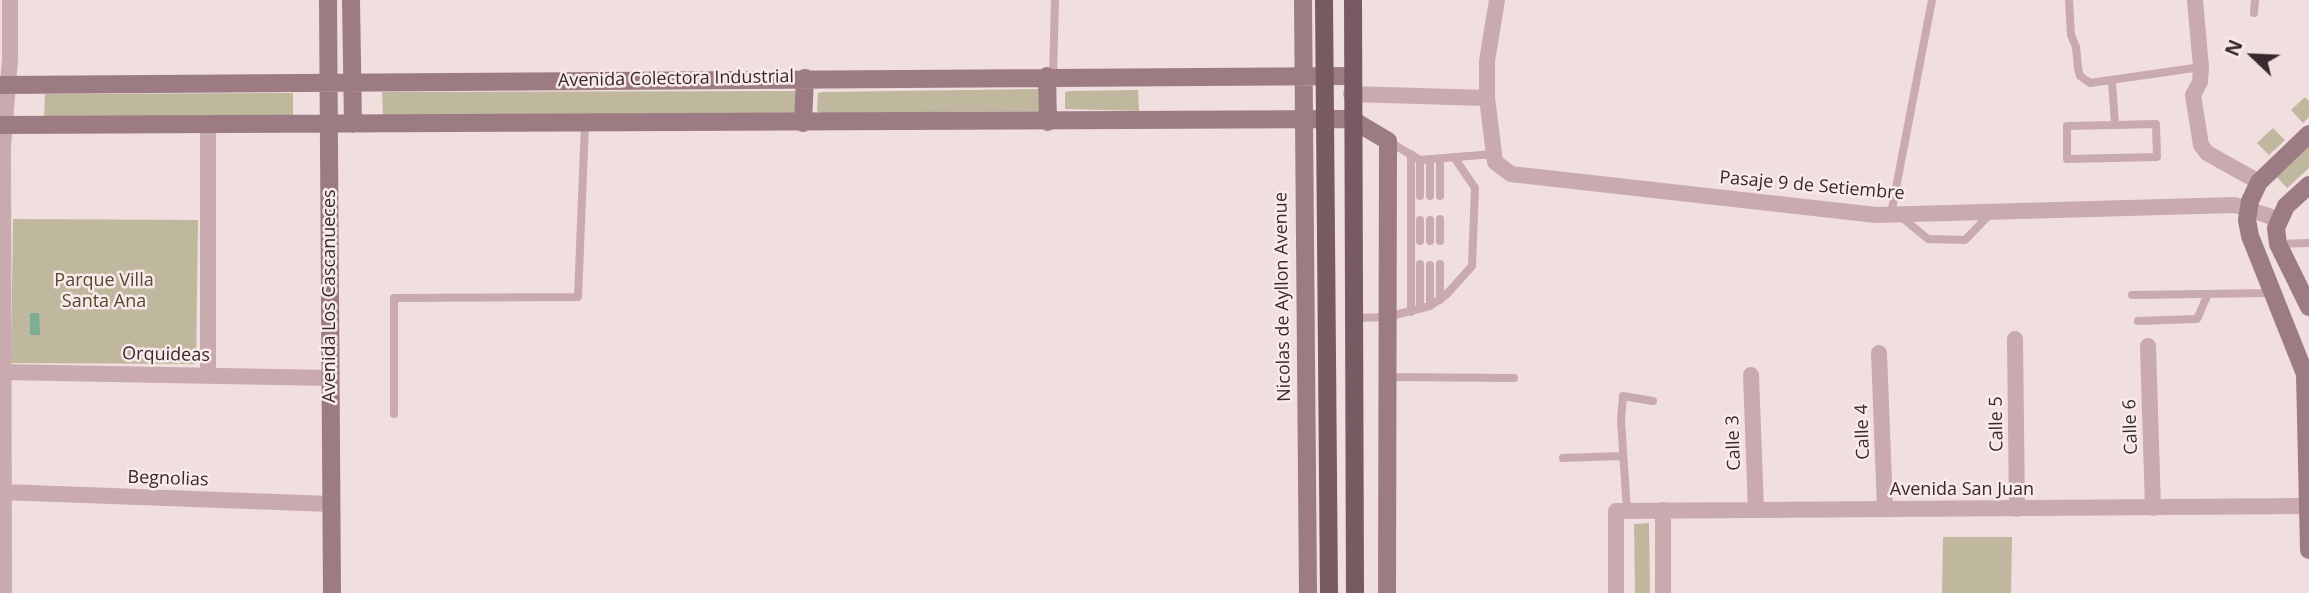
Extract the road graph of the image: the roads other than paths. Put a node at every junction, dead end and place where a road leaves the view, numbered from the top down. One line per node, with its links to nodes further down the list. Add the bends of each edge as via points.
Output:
1 (10, 0): 22 (street)
2 (328, 0): 19 (main road, Avenida Los Cascanueces)
3 (351, 0): 20 (main road)
4 (1055, 0): 17 (lane)
5 (1303, 0): 15 (main road, Nicolas de Ayllon Avenue)
6 (1324, 0): 16 (main road)
7 (1353, 0): 23 (main road)
8 (1497, 0): 24 (street, via 1487,61)
9 (1932, 0): 49 (lane)
10 (2069, 0): 21 (lane, via 2080,76 2090,83)
11 (2195, 0): 14 (street)
12 (2255, 0): 13 (lane)
13 (2254, 13)
14 (2201, 67): 21 (lane); 43 (street, via 2193,95 2201,145 2207,153)
15 (1302, 75): 16 (main road, Avenida Colectora Industrial); 17 (main road, Avenida Colectora Industrial); 25 (main road, Nicolas de Ayllon Avenue)
16 (1323, 75): 23 (main road, Avenida Colectora Industrial); 26 (main road)
17 (1050, 76): 18 (main road, Avenida Colectora Industrial); 28 (main road)
18 (805, 78): 20 (main road, Avenida Colectora Industrial); 29 (main road)
19 (329, 82): 20 (main road, Avenida Colectora Industrial); 22 (main road, Avenida Colectora Industrial); 34 (main road, Avenida Los Cascanueces)
20 (352, 82): 30 (main road)
21 (2112, 82): 35 (lane)
22 (4, 85): 32 (street)
23 (1352, 85): 24 (street); 27 (main road)
24 (1487, 98): 39 (street)
25 (1302, 118): 26 (main road); 28 (main road); 97 (main road, Nicolas de Ayllon Avenue)
26 (1324, 118): 27 (main road); 66 (main road)
27 (1351, 119): 37 (main road); 68 (main road)
28 (1048, 122): 29 (main road)
29 (803, 123): 31 (main road)
30 (353, 124): 31 (main road); 34 (main road)
31 (585, 124): 82 (lane, via 578,297 394,298)
32 (2, 125): 33 (main road); 73 (street)
33 (208, 125): 34 (main road); 75 (street)
34 (329, 125): 78 (main road, Avenida Los Cascanueces)
35 (2115, 125): 35 (lane, via 2156,124 2157,157 2067,159 2067,126)
36 (2309, 134): 43 (main road)
37 (1388, 141): 38 (lane); 67 (main road)
38 (1411, 154): 42 (lane); 65 (lane)
39 (1493, 154): 40 (lane); 49 (street, Pasaje 9 de Setiembre, via 1501,169 1511,174)
40 (1454, 157): 41 (lane); 61 (lane, via 1475,188 1474,260)
41 (1440, 158): 42 (lane); 46 (lane)
42 (1425, 159): 45 (lane)
43 (2259, 182): 47 (main road)
44 (2309, 185): 51 (main road)
45 (1425, 196)
46 (1440, 196)
47 (2248, 209): 48 (street, Pasaje 9 de Setiembre, via 2223,205); 51 (street, Pasaje 9 de Setiembre); 58 (main road, via 2249,236)
48 (1993, 212): 49 (street, Pasaje 9 de Setiembre); 49 (lane, via 1965,240 1928,239)
49 (1894, 214)
50 (1440, 219): 54 (lane)
51 (2278, 219): 56 (main road)
52 (1425, 220): 53 (lane)
53 (1425, 241)
54 (1440, 241)
55 (2309, 243): 56 (lane)
56 (2278, 244): 63 (main road)
57 (1440, 264): 61 (lane)
58 (2274, 293): 59 (lane); 74 (main road)
59 (2208, 294): 60 (lane); 69 (lane, via 2197,319)
60 (2132, 295)
61 (1440, 300): 62 (lane)
62 (1430, 306): 64 (lane); 64 (lane, via 1425,265)
63 (2309, 307)
64 (1420, 309): 65 (lane)
65 (1411, 312): 67 (lane)
66 (1326, 315): 68 (main road); 98 (main road)
67 (1387, 317): 68 (lane); 77 (main road)
68 (1353, 318): 99 (main road)
69 (2138, 321)
70 (2015, 339): 90 (street, Calle 5)
71 (2148, 346): 88 (street, Calle 6)
72 (1879, 353): 89 (street, Calle 4)
73 (1, 372): 75 (street, Orquideas); 81 (street)
74 (2307, 374): 87 (main road)
75 (208, 375): 78 (street, Orquideas)
76 (1751, 375): 92 (street, Calle 3)
77 (1388, 377): 79 (lane); 100 (main road)
78 (331, 378): 86 (main road, Avenida Los Cascanueces)
79 (1514, 378)
80 (1653, 401): 83 (lane, via 1623,396)
81 (1, 407): 85 (street)
82 (394, 414)
83 (1623, 456): 84 (lane); 93 (lane)
84 (1563, 458)
85 (2, 492): 86 (street, Begnolias); 95 (street)
86 (331, 504): 96 (main road, Avenida Los Cascanueces)
87 (2308, 506): 88 (street, Avenida San Juan); 94 (main road)
88 (2153, 508): 90 (street, Avenida San Juan)
89 (1885, 509): 90 (street, Avenida San Juan); 92 (street, Avenida San Juan)
90 (2017, 509)
91 (1663, 510): 92 (street, Avenida San Juan); 93 (street, Avenida San Juan); 102 (street)
92 (1756, 510)
93 (1621, 511): 101 (street)
94 (2309, 550)
95 (4, 593)
96 (332, 593)
97 (1308, 593)
98 (1329, 593)
99 (1355, 593)
100 (1387, 593)
101 (1616, 593)
102 (1663, 593)

